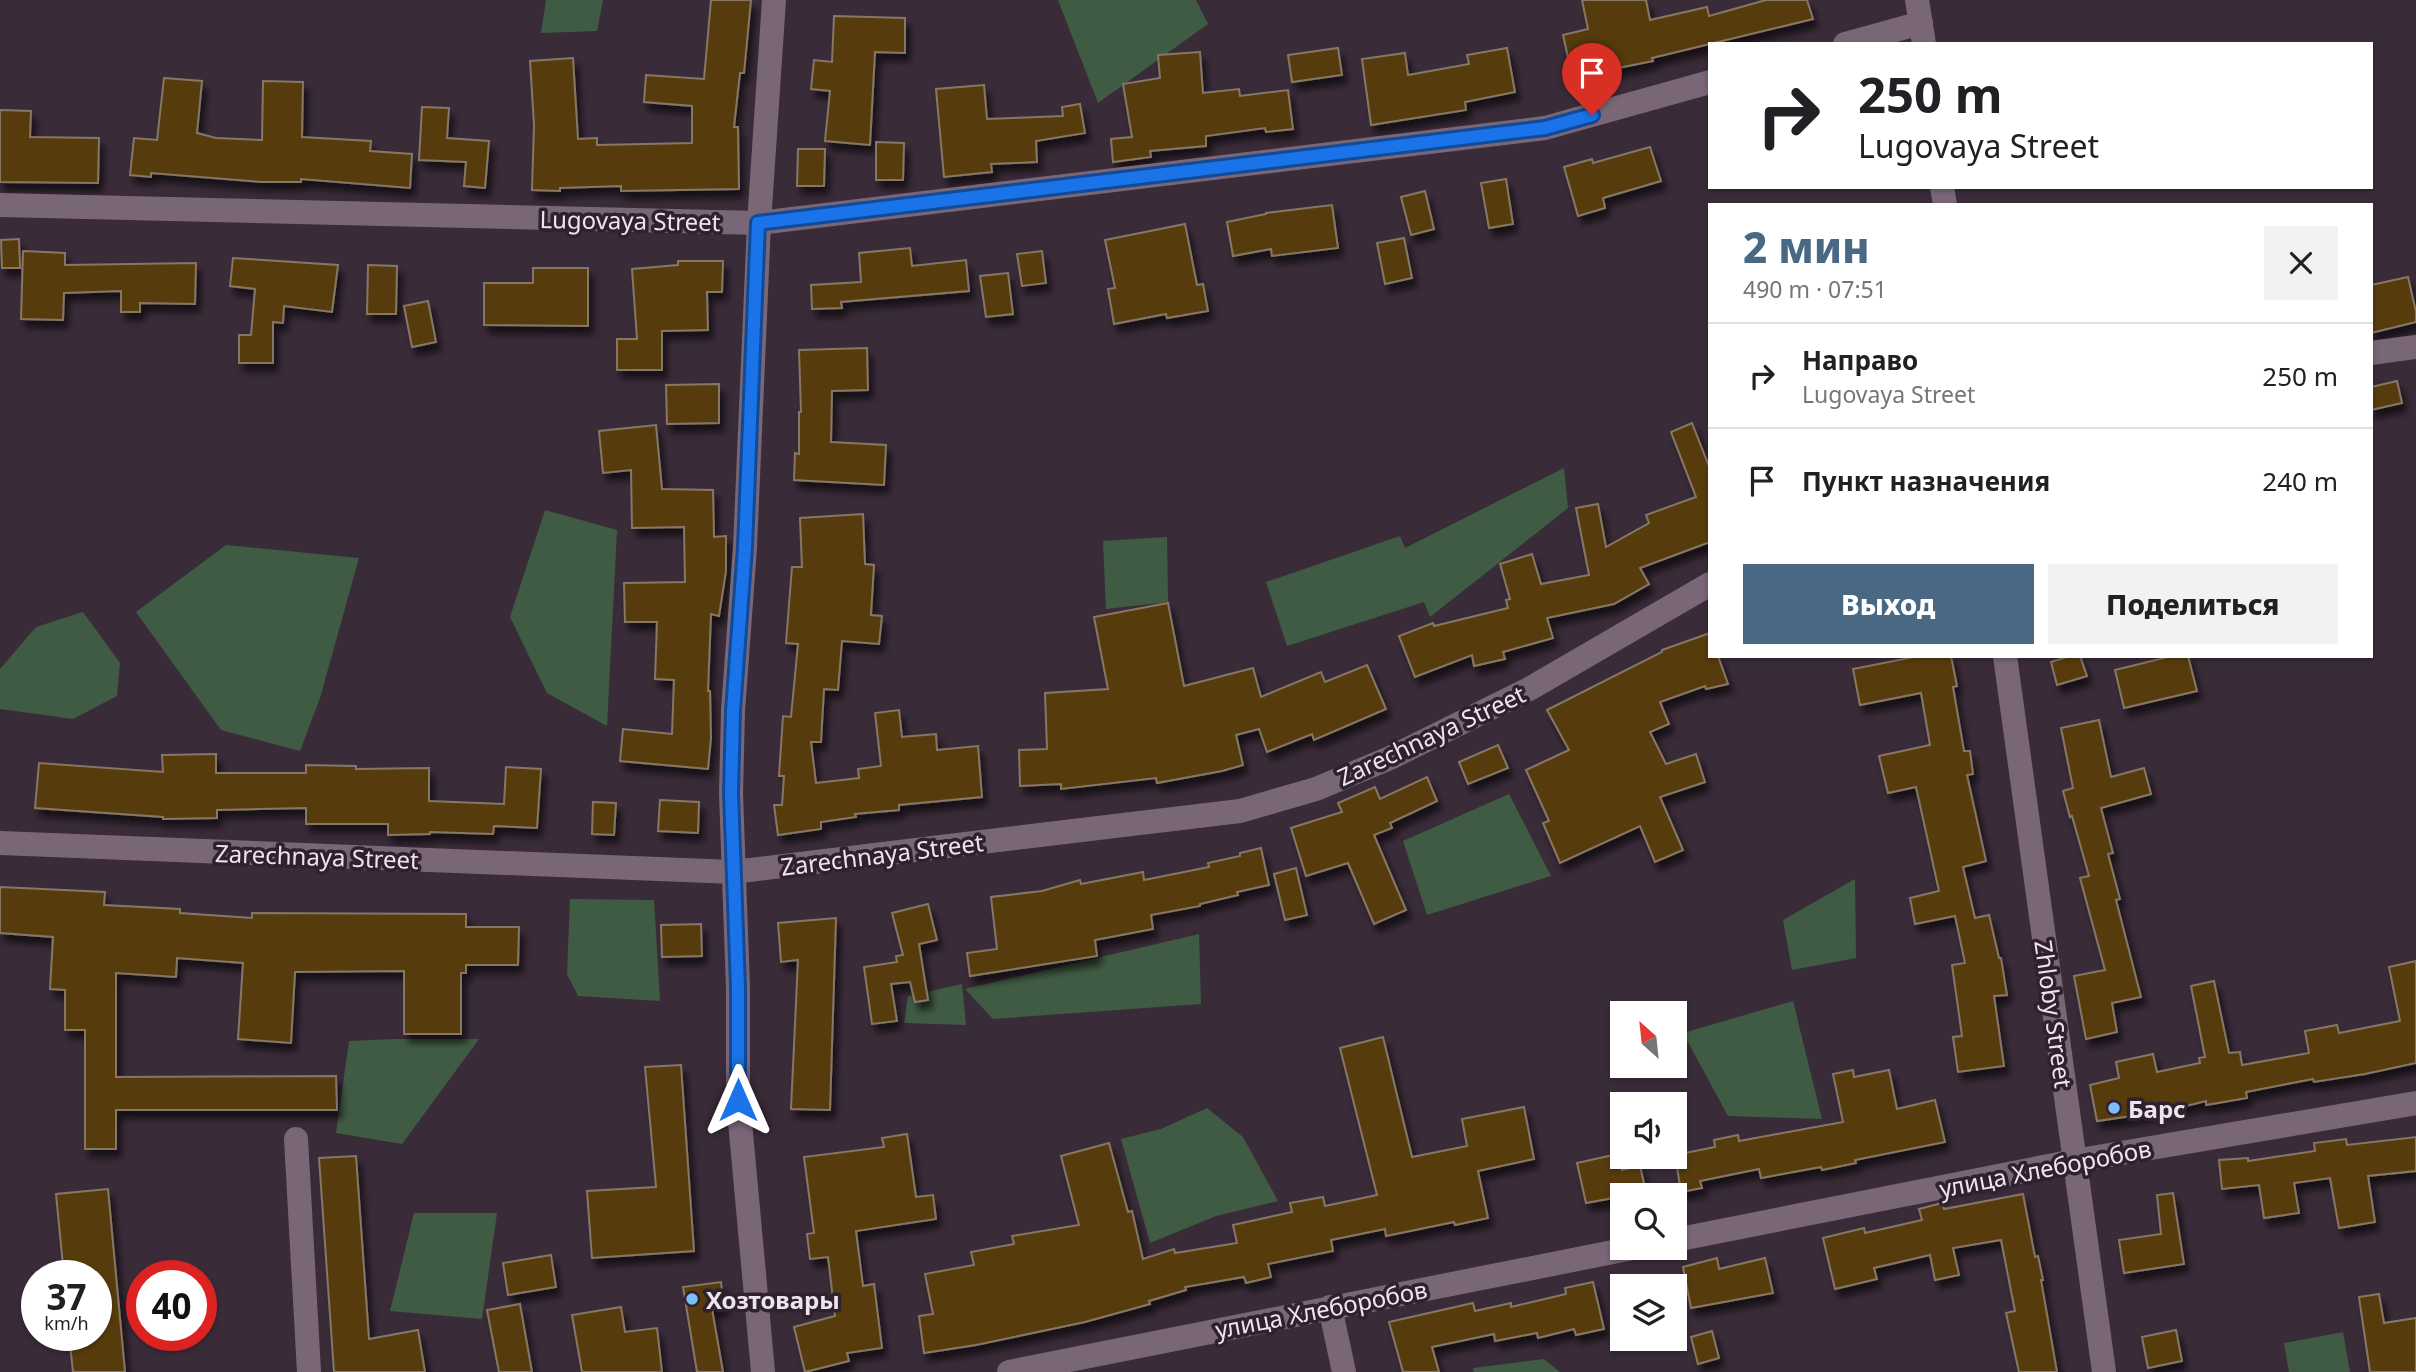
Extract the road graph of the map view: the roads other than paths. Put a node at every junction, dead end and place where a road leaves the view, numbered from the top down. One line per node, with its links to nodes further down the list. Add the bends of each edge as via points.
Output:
1 (774, 0): 6 (street)
2 (1921, 22): 3 (street)
3 (1852, 42)
4 (1708, 83): 6 (street, Lugovaya Street, via 1545,128)
5 (0, 205): 6 (street, Lugovaya Street)
6 (758, 223): 12 (street, via 745,547 733,711)
7 (2416, 347): 8 (street)
8 (2373, 353)
9 (1708, 585): 12 (street, Zarechnaya Street, via 1529,689 1390,758 1303,793 1240,811)
10 (2005, 658): 15 (street, Zhloby Street)
11 (0, 843): 12 (street, Zarechnaya Street)
12 (733, 872): 20 (street, via 738,1100)
13 (2416, 1103): 15 (street, улица Хлеборобов)
14 (296, 1139): 19 (street)
15 (2074, 1161): 16 (street, улица Хлеборобов); 23 (street, Zhloby Street)
16 (1687, 1238)
17 (1610, 1252): 18 (street, улица Хлеборобов)
18 (1330, 1307): 21 (street, улица Хлеборобов); 22 (street)
19 (309, 1372)
20 (763, 1372)
21 (1009, 1372)
22 (1344, 1372)
23 (2104, 1372)

